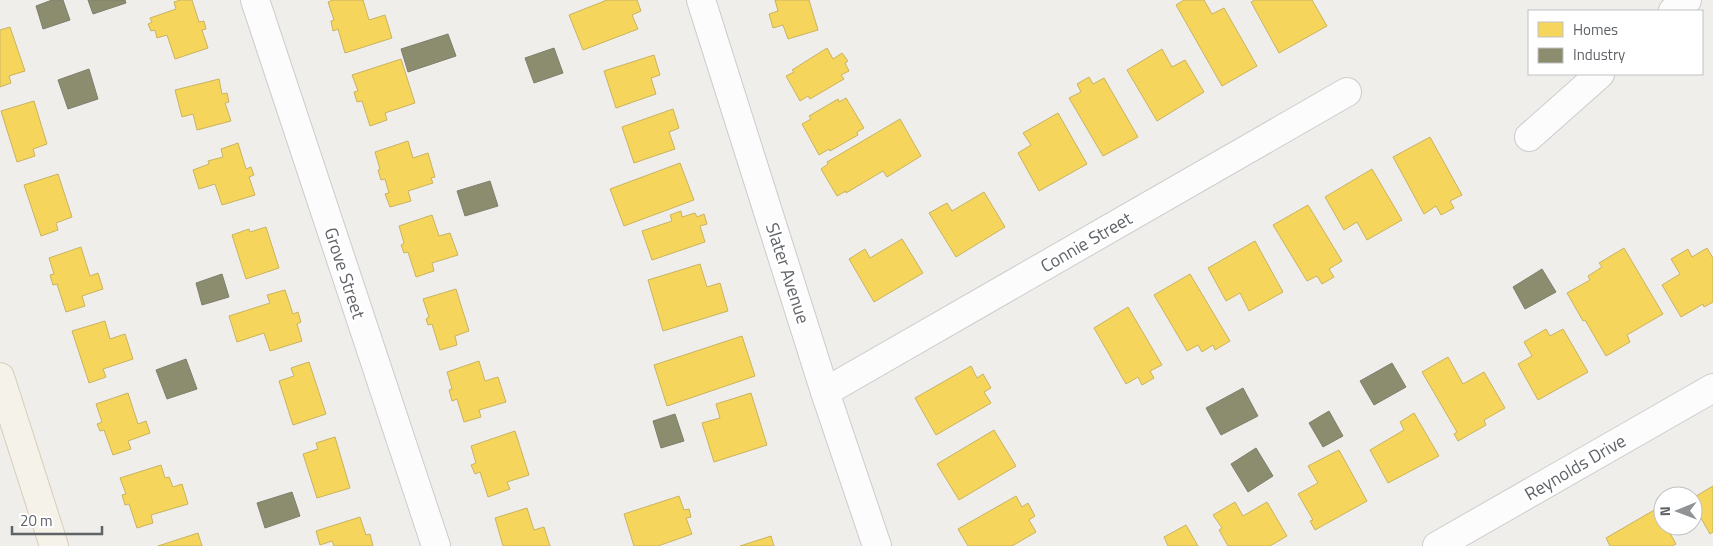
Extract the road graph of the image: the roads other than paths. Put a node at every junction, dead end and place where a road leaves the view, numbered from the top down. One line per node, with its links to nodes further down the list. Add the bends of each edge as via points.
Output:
1 (255, 0): 12 (street, Grove Street)
2 (701, 0): 10 (street, Slater Avenue)
3 (1687, 0): 4 (street)
4 (1674, 10)
5 (1599, 75): 7 (street)
6 (1347, 92): 10 (street, Connie Street)
7 (1530, 137)
8 (0, 376): 11 (main road)
9 (1713, 388): 14 (street, Reynolds Drive)
10 (825, 392): 13 (street, Slater Avenue)
11 (54, 546)
12 (436, 546)
13 (877, 546)
14 (1437, 546)

